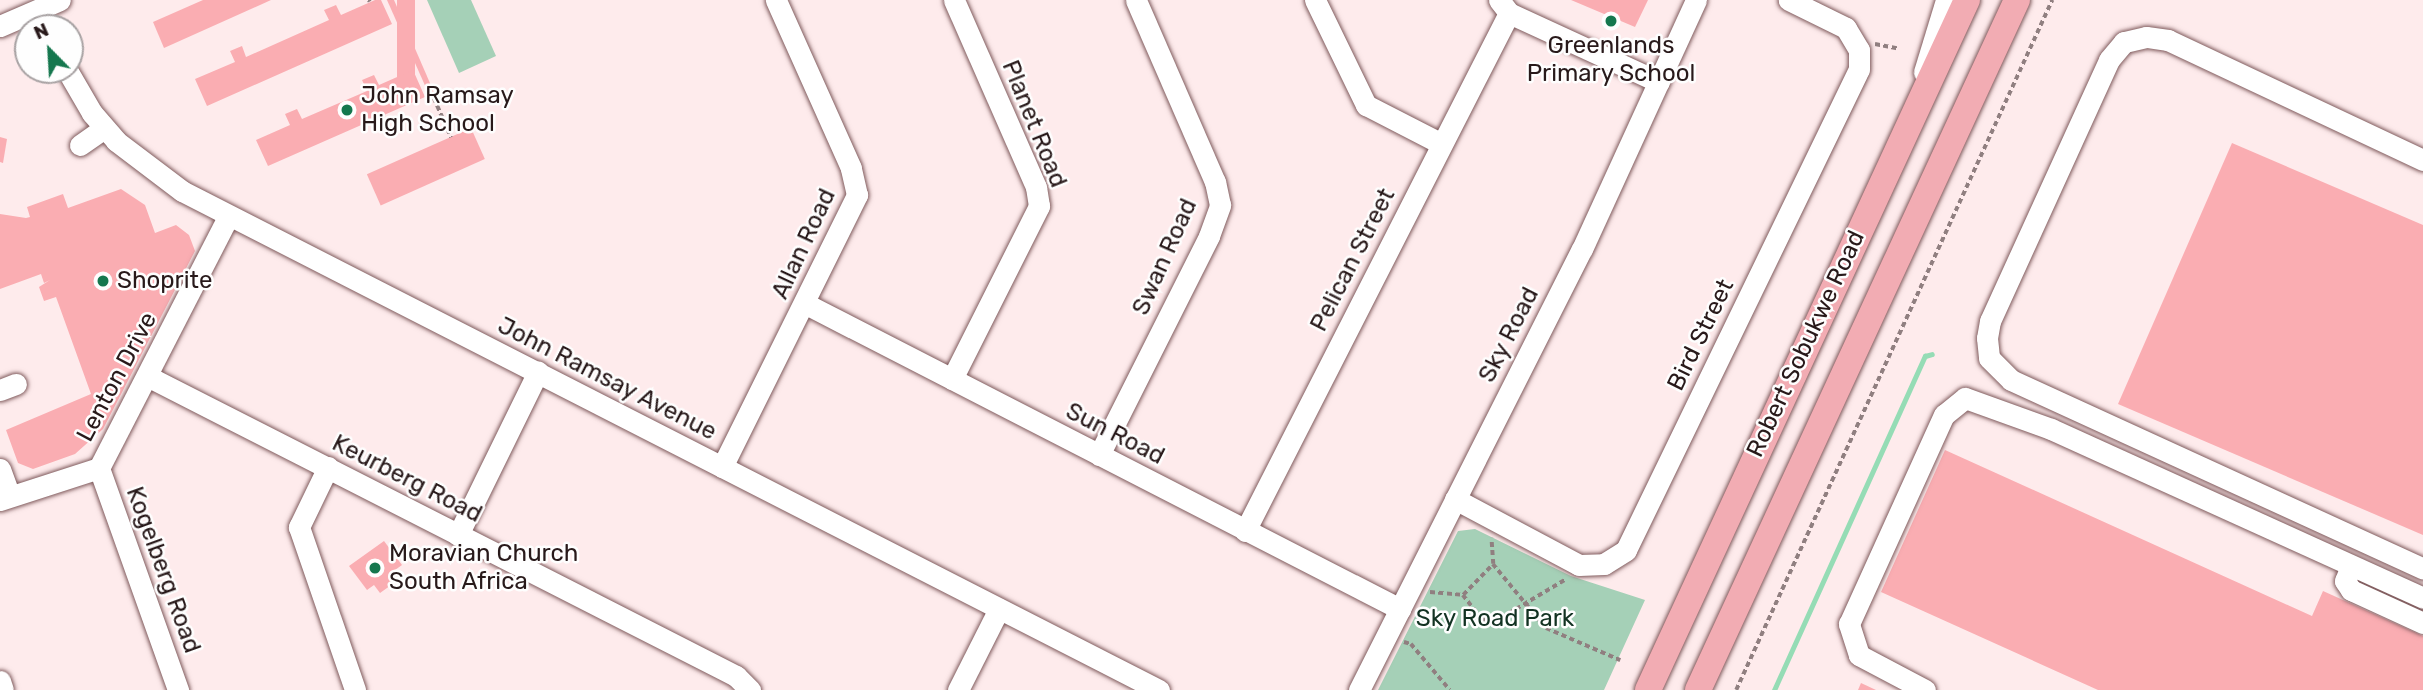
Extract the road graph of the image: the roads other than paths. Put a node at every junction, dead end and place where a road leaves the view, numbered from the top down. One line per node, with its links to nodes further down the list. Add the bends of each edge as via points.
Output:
1 (60, 0): 12 (street)
2 (776, 0): 21 (street, Allan Road, via 857,189 856,202)
3 (954, 0): 24 (street, Planet Road, via 1036,187 1039,206)
4 (1136, 0): 25 (street, Swan Road, via 1215,182 1220,205 1209,236)
5 (1315, 0): 17 (street, via 1366,105)
6 (1696, 0): 13 (street, Sky Road)
7 (1788, 0): 31 (street, Bird Street, via 1846,28 1859,50 1858,69 1626,550 1604,564 1580,565)
8 (1946, 0): 15 (street)
9 (1967, 0): 15 (main road, Robert Sobukwe Road)
10 (2017, 0): 49 (main road, Robert Sobukwe Road)
11 (1504, 6): 13 (street); 17 (street, Pelican Street)
12 (47, 14)
13 (1659, 82): 31 (street, Sky Road, via 1582,249)
14 (76, 84): 16 (street, John Ramsay Avenue)
15 (1913, 115): 48 (main road, Robert Sobukwe Road)
16 (104, 128): 18 (street); 20 (street, John Ramsay Avenue, via 147,169)
17 (1442, 144): 32 (street, Pelican Street)
18 (80, 145)
19 (2423, 160): 35 (street, via 2168,40 2134,38 2115,48 1990,321 1989,358 2011,380 2074,411)
20 (228, 217): 22 (street, John Ramsay Avenue); 23 (street, Lenton Drive)
21 (806, 304): 24 (street, Sun Road); 27 (street, Allan Road)
22 (538, 372): 27 (street, John Ramsay Avenue); 33 (street)
23 (149, 377): 26 (street, Keurberg Road); 28 (street, Lenton Drive)
24 (952, 379): 25 (street, Sun Road)
25 (1099, 455): 32 (street, Sun Road)
26 (328, 467): 33 (street, Keurberg Road); 43 (street, via 299,527)
27 (722, 467): 38 (street, John Ramsay Avenue)
28 (99, 468): 30 (street, Lenton Drive); 42 (street, Kogelberg Road)
29 (0, 469): 30 (street)
30 (5, 498)
31 (1455, 499): 37 (street, Sky Road)
32 (1245, 531): 37 (street, Sun Road)
33 (458, 535): 44 (street, Keurberg Road, via 736,676)
34 (2351, 566): 36 (street); 39 (street, via 2345,581 2351,590); 50 (street, via 2063,435 1965,398 1944,415 1849,624 1859,655)
35 (2423, 569)
36 (2423, 598)
37 (1400, 609): 47 (street, Sky Road)
38 (999, 610): 45 (street); 46 (street, John Ramsay Avenue)
39 (2423, 623)
40 (0, 681): 41 (street)
41 (3, 690)
42 (178, 690)
43 (355, 690)
44 (750, 690)
45 (958, 690)
46 (1159, 690)
47 (1359, 690)
48 (1647, 690)
49 (1698, 690)
50 (1924, 690)

